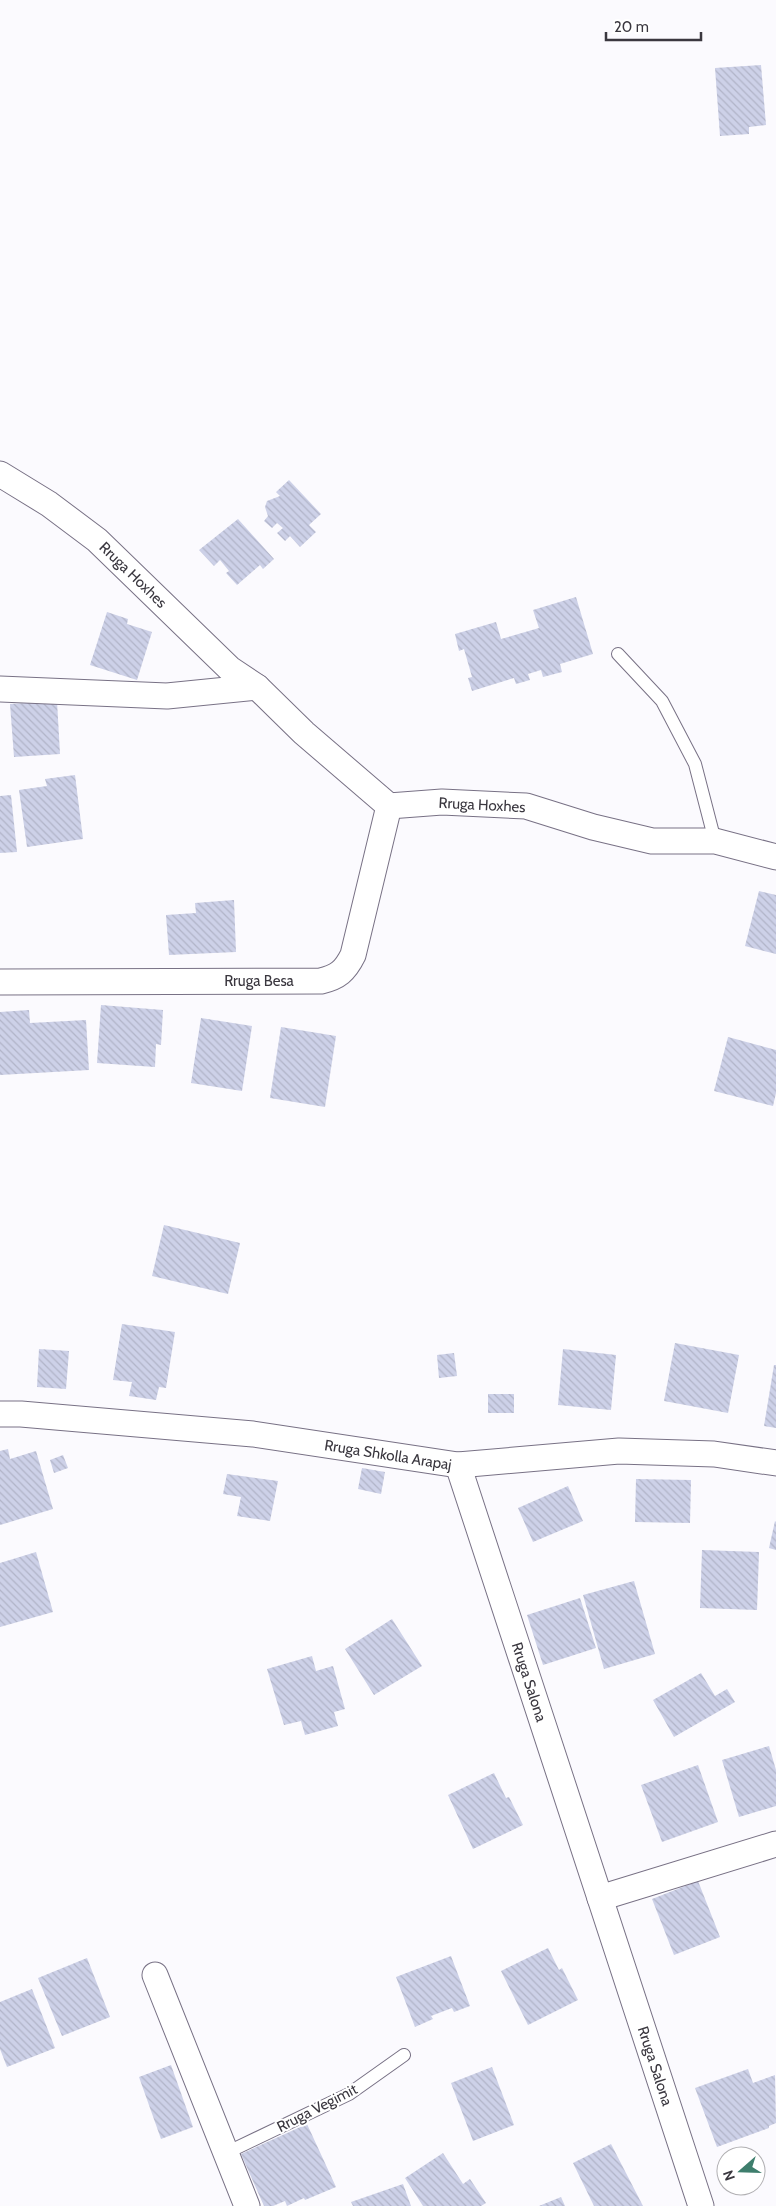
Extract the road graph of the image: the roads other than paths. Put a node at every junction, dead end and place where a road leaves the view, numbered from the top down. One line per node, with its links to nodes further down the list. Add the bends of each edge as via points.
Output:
1 (0, 474): 3 (street, Rruga Hoxhes, via 49,504 97,540 230,669)
2 (618, 654): 6 (lane, via 662,701 695,764)
3 (256, 687): 4 (street, via 167,696); 5 (street, Rruga Hoxhes)
4 (0, 689)
5 (389, 806): 6 (street, Rruga Hoxhes, via 442,802 526,806 593,827 652,840); 8 (street, Rruga Besa, via 353,955 346,969 335,978 321,981)
6 (715, 841): 7 (street, Rruga Hoxhes)
7 (776, 858)
8 (0, 982)
9 (0, 1414): 11 (street, Rruga Shkolla Arapaj, via 253,1434)
10 (776, 1462): 11 (street, Rruga Shkolla Arapaj, via 714,1454 619,1451)
11 (458, 1465): 13 (street, Rruga Salona)
12 (776, 1844): 13 (street)
13 (600, 1898): 18 (street, Rruga Salona)
14 (155, 1975): 16 (street)
15 (404, 2055): 16 (lane, Rruga Vegimit, via 349,2094)
16 (226, 2153): 17 (street)
17 (247, 2206)
18 (701, 2206)

